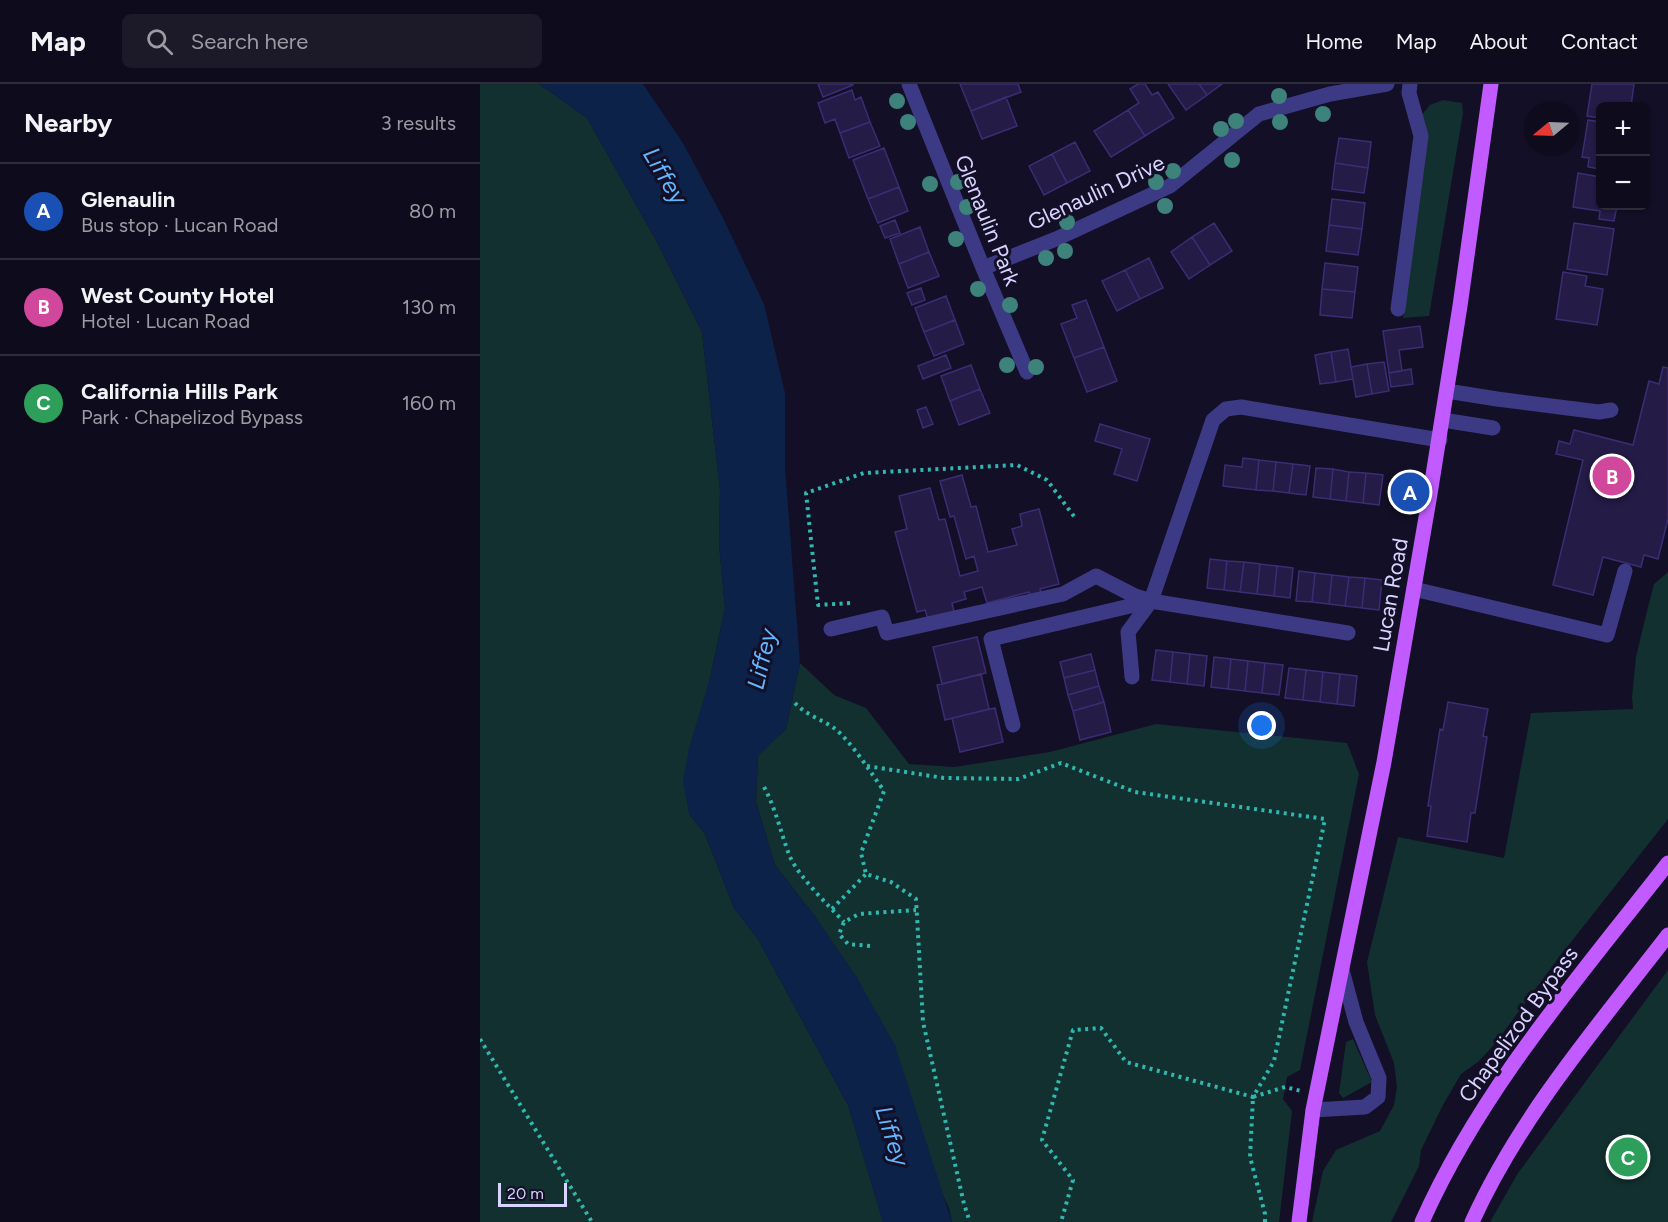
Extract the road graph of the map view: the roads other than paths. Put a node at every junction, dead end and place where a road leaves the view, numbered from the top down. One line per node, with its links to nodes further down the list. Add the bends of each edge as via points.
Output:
1 (909, 84): 5 (street, Glenaulin Park)
2 (1387, 84): 5 (street, Glenaulin Drive, via 1330,94 1259,114 1170,186)
3 (1410, 84): 6 (street, via 1408,93 1420,136)
4 (1489, 84): 8 (main road, Lucan Road)
5 (983, 268): 7 (street, Glenaulin Park)
6 (1398, 309)
7 (1027, 372)
8 (1448, 391): 9 (street, via 1599,412); 10 (main road, Lucan Road)
9 (1611, 410)
10 (1443, 420): 11 (street); 12 (main road, Lucan Road)
11 (1493, 428)
12 (1440, 440): 14 (main road, Lucan Road); 15 (street, via 1241,406 1226,409 1213,420)
13 (1625, 571): 14 (street, via 1607,635)
14 (1414, 589): 22 (main road, Lucan Road)
15 (1151, 601): 16 (street, via 1096,576 1063,594 887,633 882,616); 17 (street); 18 (street, via 1128,632); 19 (street, via 991,639)
16 (831, 629)
17 (1348, 633)
18 (1132, 677)
19 (1013, 725)
20 (1668, 863): 25 (main road, Chapelizod Bypass, via 1533,1035 1475,1121)
21 (1668, 935): 26 (main road, via 1551,1085 1486,1190)
22 (1342, 970): 23 (main road, Lucan Road); 23 (street, Lucan Road, via 1356,1022 1379,1078 1378,1097 1365,1107)
23 (1313, 1110): 24 (main road)
24 (1299, 1222)
25 (1422, 1222)
26 (1472, 1222)

